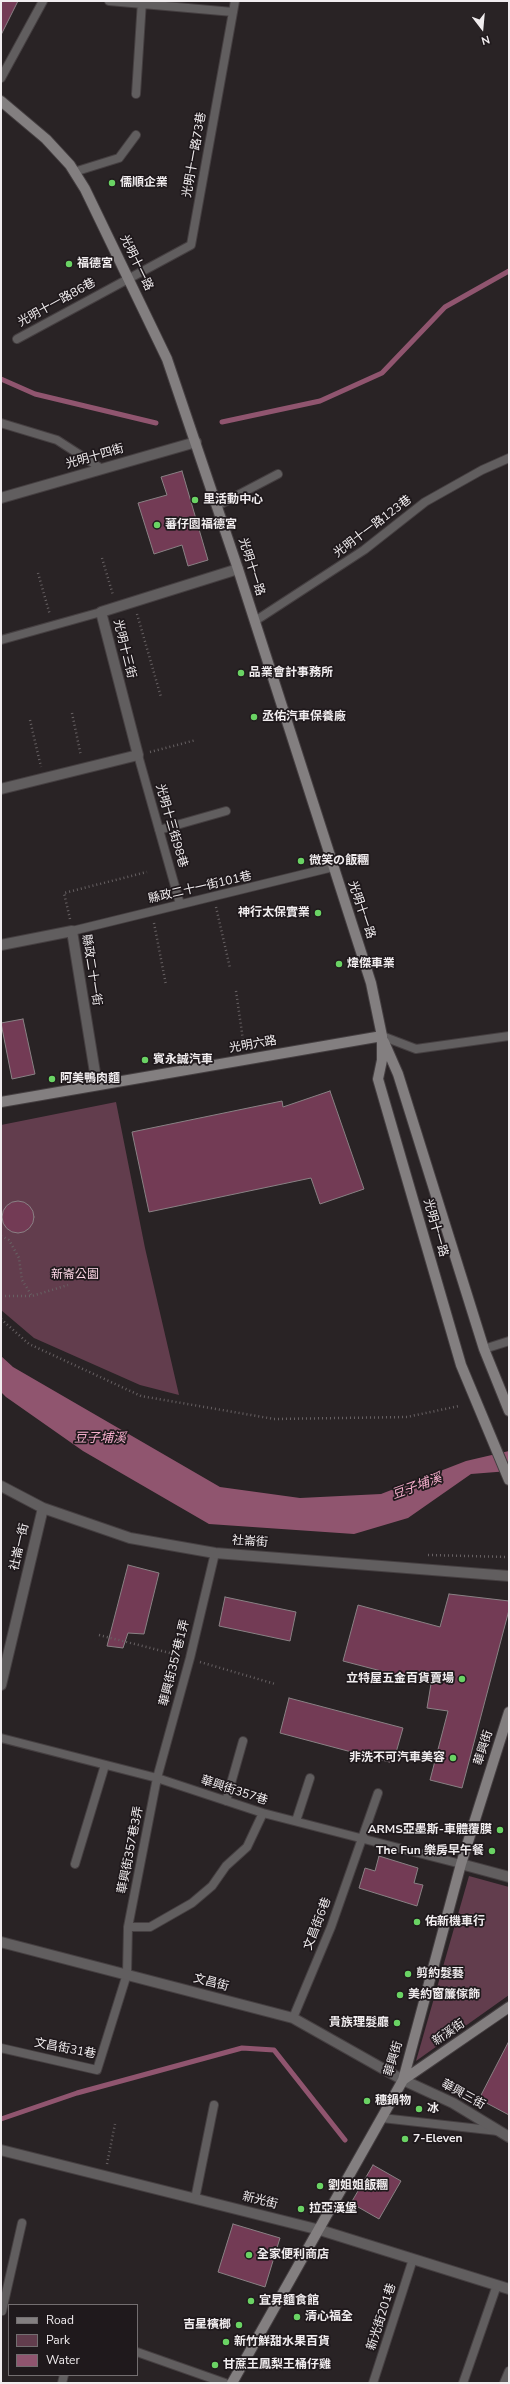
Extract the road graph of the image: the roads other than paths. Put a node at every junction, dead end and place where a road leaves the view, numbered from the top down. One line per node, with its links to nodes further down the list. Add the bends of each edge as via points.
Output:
1 (42, 1): 6 (lane)
2 (109, 1): 4 (lane)
3 (235, 1): 5 (lane, 光明十一路73巷)
4 (142, 3): 5 (lane); 7 (lane)
5 (233, 12): 11 (lane, 光明十一路73巷, via 192,245)
6 (1, 78)
7 (136, 94)
8 (1, 101): 10 (street, 光明十一路, via 46,139)
9 (136, 135): 10 (lane, via 119,158)
10 (74, 172): 11 (street, 光明十一路)
11 (129, 277): 12 (lane, 光明十一路86巷); 14 (street, 光明十一路, via 167,359)
12 (17, 339)
13 (1, 423): 16 (lane, via 57,440)
14 (196, 442): 16 (street, 光明十四街); 19 (street, 光明十一路)
15 (509, 458): 22 (lane, 光明十一路123巷, via 425,502 358,554)
16 (102, 469): 18 (street, 光明十四街)
17 (278, 474): 19 (lane)
18 (1, 498)
19 (217, 506): 20 (street, 光明十一路)
20 (238, 569): 21 (street, 光明十三街); 22 (street, 光明十一路)
21 (101, 612): 23 (lane); 24 (street, 光明十三街)
22 (255, 621): 28 (street, 光明十一路)
23 (1, 640)
24 (138, 755): 25 (street); 27 (lane, 光明十三街98巷)
25 (1, 789)
26 (226, 811): 27 (lane)
27 (159, 830): 29 (lane, 光明十三街98巷)
28 (332, 867): 29 (lane, 縣政二十一街101巷); 32 (street, 光明十一路, via 372,983)
29 (180, 904): 30 (lane, 縣政二十一街101巷)
30 (72, 930): 31 (street, 縣政二十一街); 34 (street, 縣政二十一街)
31 (1, 945)
32 (382, 1036): 33 (lane, via 416,1049); 34 (street, 光明六路); 37 (street, 光明十一路, via 398,1074); 39 (street, 光明十一路, via 382,1060 378,1078 461,1365)
33 (509, 1036)
34 (97, 1085): 35 (street, 光明六路)
35 (1, 1102)
36 (509, 1341): 37 (lane)
37 (484, 1349): 38 (street, 光明十一路)
38 (509, 1411)
39 (509, 1480)
40 (1, 1486): 41 (street, 社崙街)
41 (43, 1508): 42 (street, 社崙街, via 130,1538); 44 (street, 社崙一街)
42 (215, 1553): 43 (street, 社崙街); 49 (lane, 華興街357巷1弄, via 190,1658)
43 (509, 1576)
44 (1, 1685)
45 (509, 1712): 57 (street, 華興街)
46 (1, 1738): 48 (lane, 華興街357巷)
47 (243, 1741): 52 (lane)
48 (105, 1765): 49 (lane, 華興街357巷); 56 (lane)
49 (157, 1778): 52 (lane, 華興街357巷); 59 (lane, 華興街357巷3弄)
50 (310, 1778): 54 (lane)
51 (378, 1793): 55 (lane, 文昌街6巷)
52 (226, 1801): 53 (lane, 華興街357巷)
53 (263, 1813): 54 (lane, 華興街357巷); 59 (lane, via 247,1847 226,1866 212,1886 192,1903 150,1927)
54 (296, 1821): 55 (lane, 華興街357巷)
55 (363, 1838): 57 (lane, 華興街357巷); 63 (lane, 文昌街6巷, via 331,1927)
56 (75, 1864)
57 (461, 1864): 58 (street); 65 (street, 華興街)
58 (509, 1877)
59 (128, 1927): 61 (lane, 華興街357巷3弄)
60 (1, 1942): 61 (street, 文昌街)
61 (127, 1974): 63 (street, 文昌街); 64 (lane, 文昌街31巷, via 97,2070)
62 (509, 2008): 65 (street, 新溪街)
63 (293, 2018): 65 (street, 文昌街)
64 (1, 2048)
65 (403, 2080): 67 (street, 華興街); 68 (street, 華興三街, via 453,2103)
66 (214, 2105): 71 (lane)
67 (382, 2118): 68 (lane); 73 (street, 華興街)
68 (500, 2131): 69 (street, 華興三街)
69 (509, 2137)
70 (1, 2150): 71 (street, 新光街)
71 (195, 2199): 73 (street, 新光街)
72 (22, 2223): 77 (lane)
73 (320, 2230): 74 (street, 新光街); 81 (street, 華興街)
74 (414, 2259): 75 (street, 新光街); 82 (lane, 新光街201巷)
75 (497, 2285): 76 (street, 新光街); 83 (lane)
76 (509, 2289)
77 (4, 2311)
78 (138, 2352): 80 (lane)
79 (509, 2371): 84 (lane)
80 (225, 2383)
81 (232, 2383)
82 (373, 2383)
83 (463, 2383)
84 (504, 2383)

